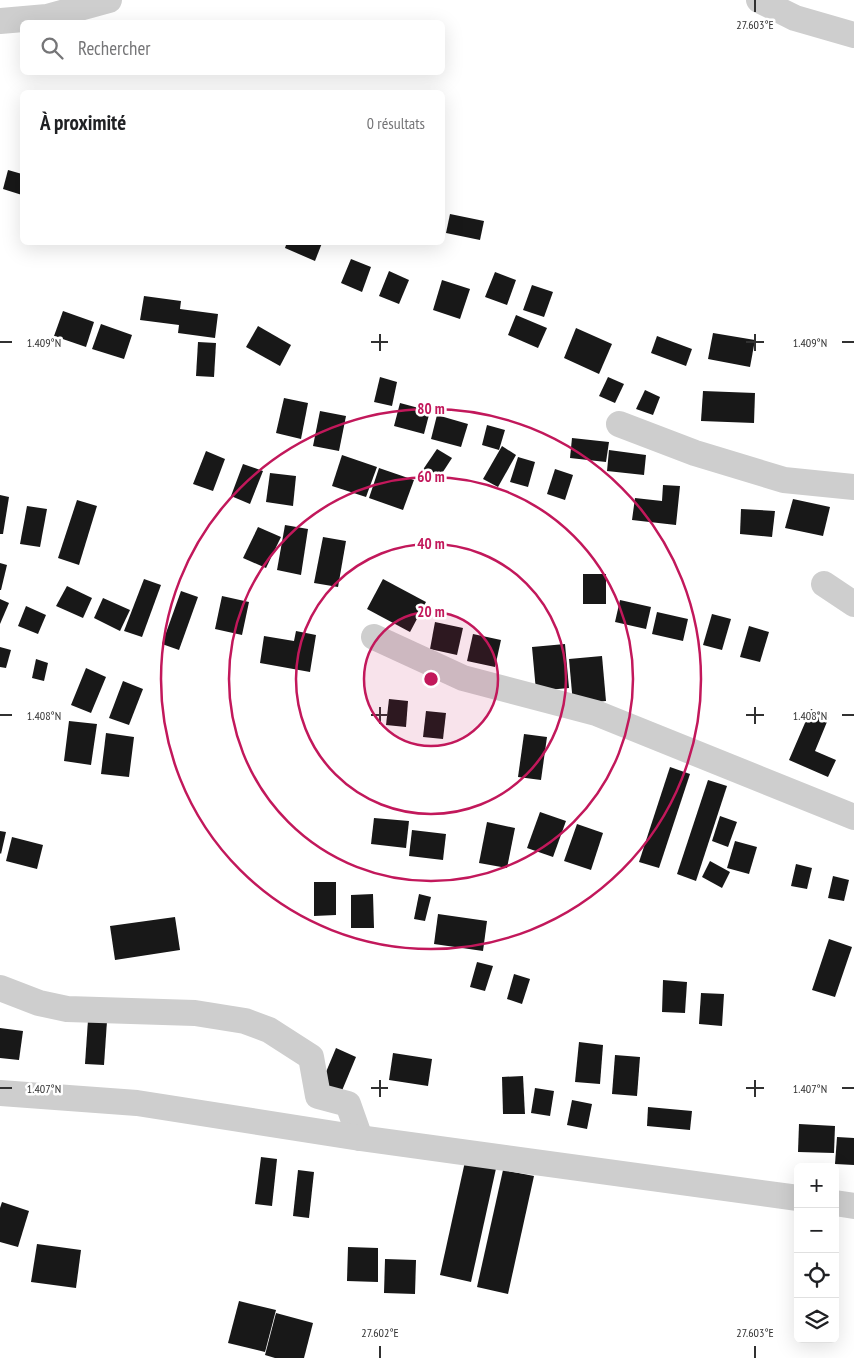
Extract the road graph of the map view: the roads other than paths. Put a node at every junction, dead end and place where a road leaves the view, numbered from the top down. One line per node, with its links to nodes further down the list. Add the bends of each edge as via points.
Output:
1 (109, 0): 3 (street, via 47,17)
2 (760, 0): 4 (street, via 795,18)
3 (0, 21)
4 (854, 35)
5 (619, 424): 6 (street, via 695,454 784,480)
6 (854, 487)
7 (824, 584): 8 (street)
8 (854, 604)
9 (374, 637): 10 (street, via 463,678 596,713)
10 (854, 817)
11 (0, 988): 13 (street, via 40,1003 66,1008 195,1013 245,1021 269,1030 310,1057 318,1096 348,1104)
12 (0, 1093): 13 (street, via 137,1102)
13 (360, 1138): 14 (street)
14 (794, 1197)
15 (839, 1204): 16 (street)
16 (854, 1206)

